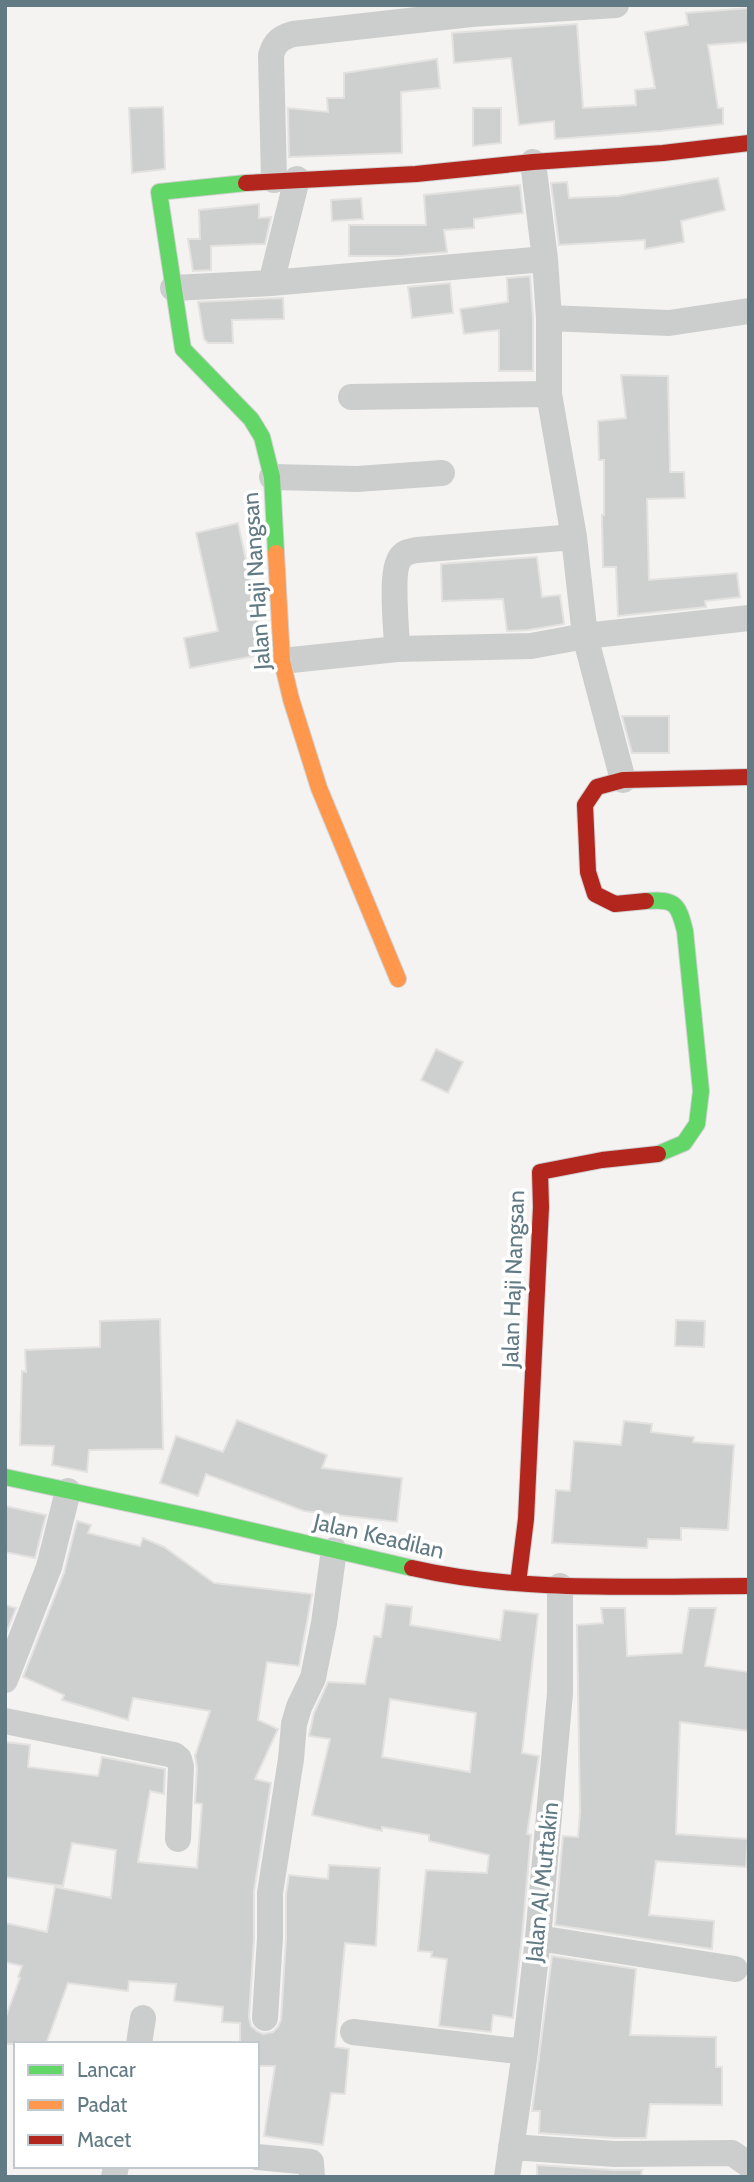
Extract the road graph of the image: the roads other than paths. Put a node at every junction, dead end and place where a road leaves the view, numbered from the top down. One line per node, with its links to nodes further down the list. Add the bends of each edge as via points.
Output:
1 (615, 5): 2 (street)
2 (470, 9): 5 (street, via 280,38 271,55)
3 (749, 143): 4 (street)
4 (533, 162): 5 (street, via 416,174); 6 (street)
5 (285, 179): 7 (street); 8 (street, Jalan Haji Nangsan, via 159,192)
6 (545, 259): 7 (street); 10 (street)
7 (271, 283): 8 (street)
8 (173, 288): 14 (street, Jalan Haji Nangsan, via 183,349 251,419 262,437)
9 (749, 310): 10 (street, via 669,323)
10 (549, 318): 11 (street)
11 (548, 394): 12 (street); 15 (street)
12 (351, 397)
13 (442, 473): 14 (street, via 357,479)
14 (272, 477): 19 (street, Jalan Haji Nangsan)
15 (574, 537): 17 (street); 18 (street, via 403,554 395,576)
16 (749, 618): 17 (street)
17 (584, 636): 18 (street, via 531,646); 21 (street)
18 (397, 649): 19 (street)
19 (282, 661): 22 (street, Jalan Haji Nangsan, via 319,788)
20 (749, 777): 21 (street, Jalan Haji Nangsan)
21 (622, 780): 26 (street, Jalan Haji Nangsan, via 597,787 585,805 587,872 595,894 615,904 661,900 673,902 680,910 701,1091 696,1124 684,1143 660,1153 540,1172 526,1520)
22 (398, 979)
23 (5, 1478): 24 (street, Jalan Keadilan)
24 (68, 1491): 25 (street, Jalan Keadilan); 29 (street, via 49,1567)
25 (334, 1550): 26 (street, Jalan Keadilan, via 443,1575); 34 (street, via 313,1678 294,1724 270,1892)
26 (518, 1583): 27 (street, Jalan Keadilan)
27 (560, 1586): 28 (street, Jalan Keadilan); 32 (street, Jalan Al Muttakin, via 560,1693)
28 (749, 1586)
29 (5, 1680)
30 (5, 1721): 31 (street, via 174,1755 181,1767)
31 (178, 1839)
32 (538, 1938): 33 (street); 36 (street, Jalan Al Muttakin)
33 (735, 1969)
34 (265, 2018)
35 (353, 2032): 36 (street)
36 (525, 2052): 37 (street, Jalan Al Muttakin)
37 (512, 2147): 39 (street, via 615,2154 732,2153); 41 (street, Jalan Al Muttakin)
38 (259, 2157): 40 (street, via 311,2162)
39 (749, 2165)
40 (312, 2177)
41 (507, 2177)

